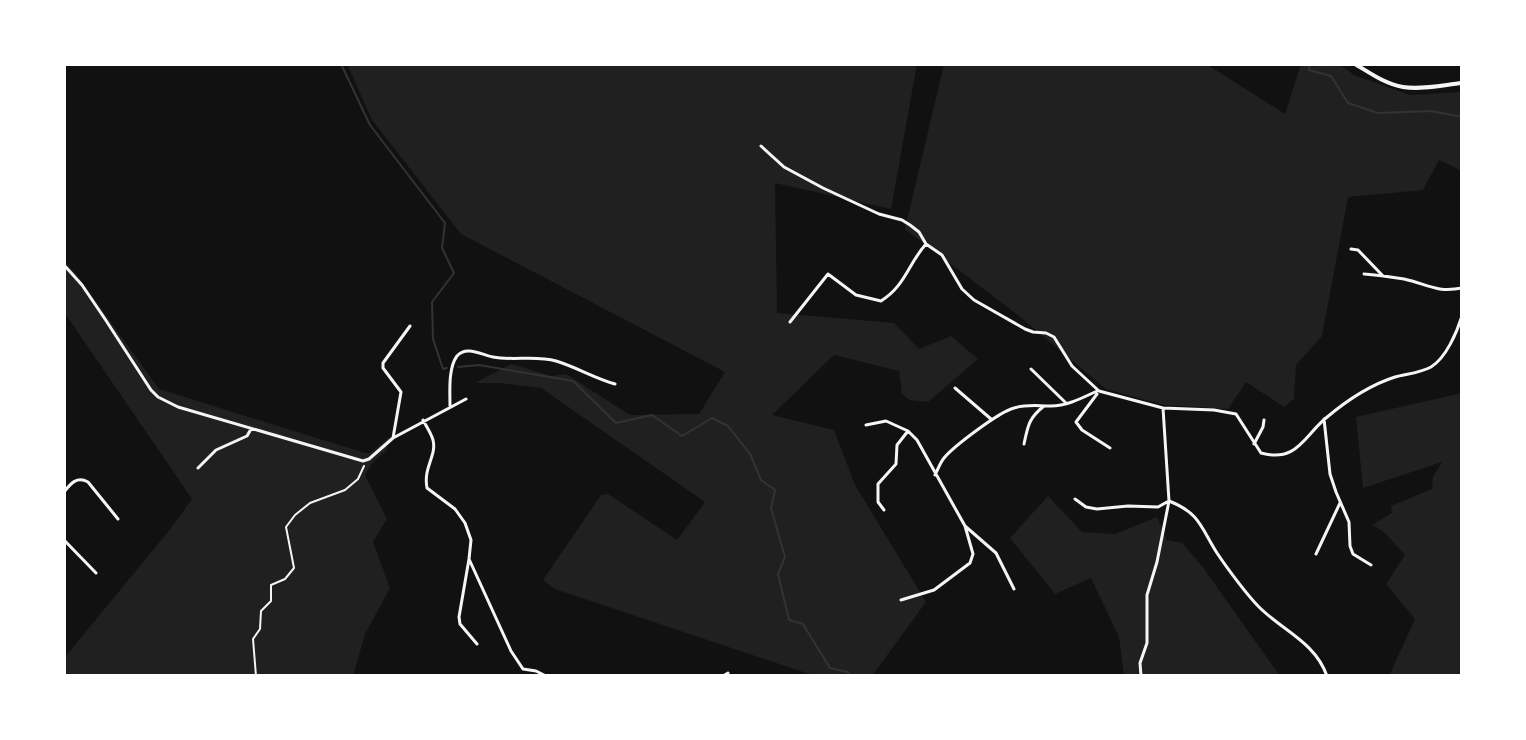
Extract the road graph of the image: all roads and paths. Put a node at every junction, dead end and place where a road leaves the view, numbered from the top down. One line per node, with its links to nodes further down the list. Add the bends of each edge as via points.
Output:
1 (1355, 64): 2 (main road, via 1402,87)
2 (1462, 83)
3 (761, 146): 4 (street, via 784,167 823,188 902,220)
4 (926, 244): 11 (street, via 901,284 881,301 856,295 828,274); 16 (street, via 942,255 974,300 1025,329 1054,337 1072,366)
5 (1351, 249): 8 (street)
6 (64, 265): 27 (street, via 158,397)
7 (1364, 274): 8 (street)
8 (1383, 276): 9 (street, via 1432,289)
9 (1462, 288)
10 (1462, 318): 23 (street, via 1442,358 1430,367 1376,384)
11 (790, 322)
12 (410, 326): 29 (street, via 383,363 401,392)
13 (1031, 369): 18 (street)
14 (615, 384): 19 (street, via 554,360 467,351 453,366)
15 (955, 388): 22 (street)
16 (1099, 391): 18 (street); 21 (street); 32 (street, via 1076,422)
17 (466, 399): 19 (street)
18 (1067, 404): 20 (street)
19 (450, 406): 24 (street)
20 (1045, 406): 22 (street, via 1030,404); 30 (street, via 1030,421)
21 (1163, 408): 31 (street, via 1236,414); 38 (street)
22 (991, 419): 35 (street, via 943,459)
23 (1324, 419): 31 (street, via 1304,442 1283,454 1261,453); 39 (street, via 1330,474)
24 (423, 420): 29 (street); 45 (street, via 434,442 425,473 427,488 460,514 470,534)
25 (1264, 420): 31 (street)
26 (866, 425): 28 (street, via 886,421)
27 (251, 429): 33 (street); 34 (street)
28 (908, 431): 35 (street); 40 (street, via 897,445 896,464 878,484 878,502)
29 (393, 438): 33 (street)
30 (1024, 444)
31 (1254, 444)
32 (1110, 448)
33 (363, 461): 53 (path, via 364,468 351,485 310,503 286,527 294,568 271,585 271,601 261,611 253,639)
34 (198, 468)
35 (935, 475): 42 (street)
36 (64, 492): 41 (street, via 78,479 88,482)
37 (1075, 499): 38 (street, via 1097,509 1158,507)
38 (1169, 501): 57 (street, via 1147,595); 58 (street, via 1200,523 1217,554 1260,607 1304,642)
39 (1340, 503): 44 (street); 46 (street, via 1349,522 1353,554)
40 (884, 510)
41 (118, 519)
42 (965, 526): 48 (street, via 996,553); 49 (street, via 973,554 970,563 934,590)
43 (64, 540): 47 (street)
44 (1316, 554)
45 (469, 559): 50 (street, via 459,617); 51 (street)
46 (1371, 565)
47 (96, 573)
48 (1014, 589)
49 (901, 600)
50 (477, 644)
51 (523, 669): 54 (street); 55 (street)
52 (728, 673): 56 (street)
53 (256, 676)
54 (520, 676)
55 (546, 676)
56 (723, 676)
57 (1141, 676)
58 (1327, 676)

